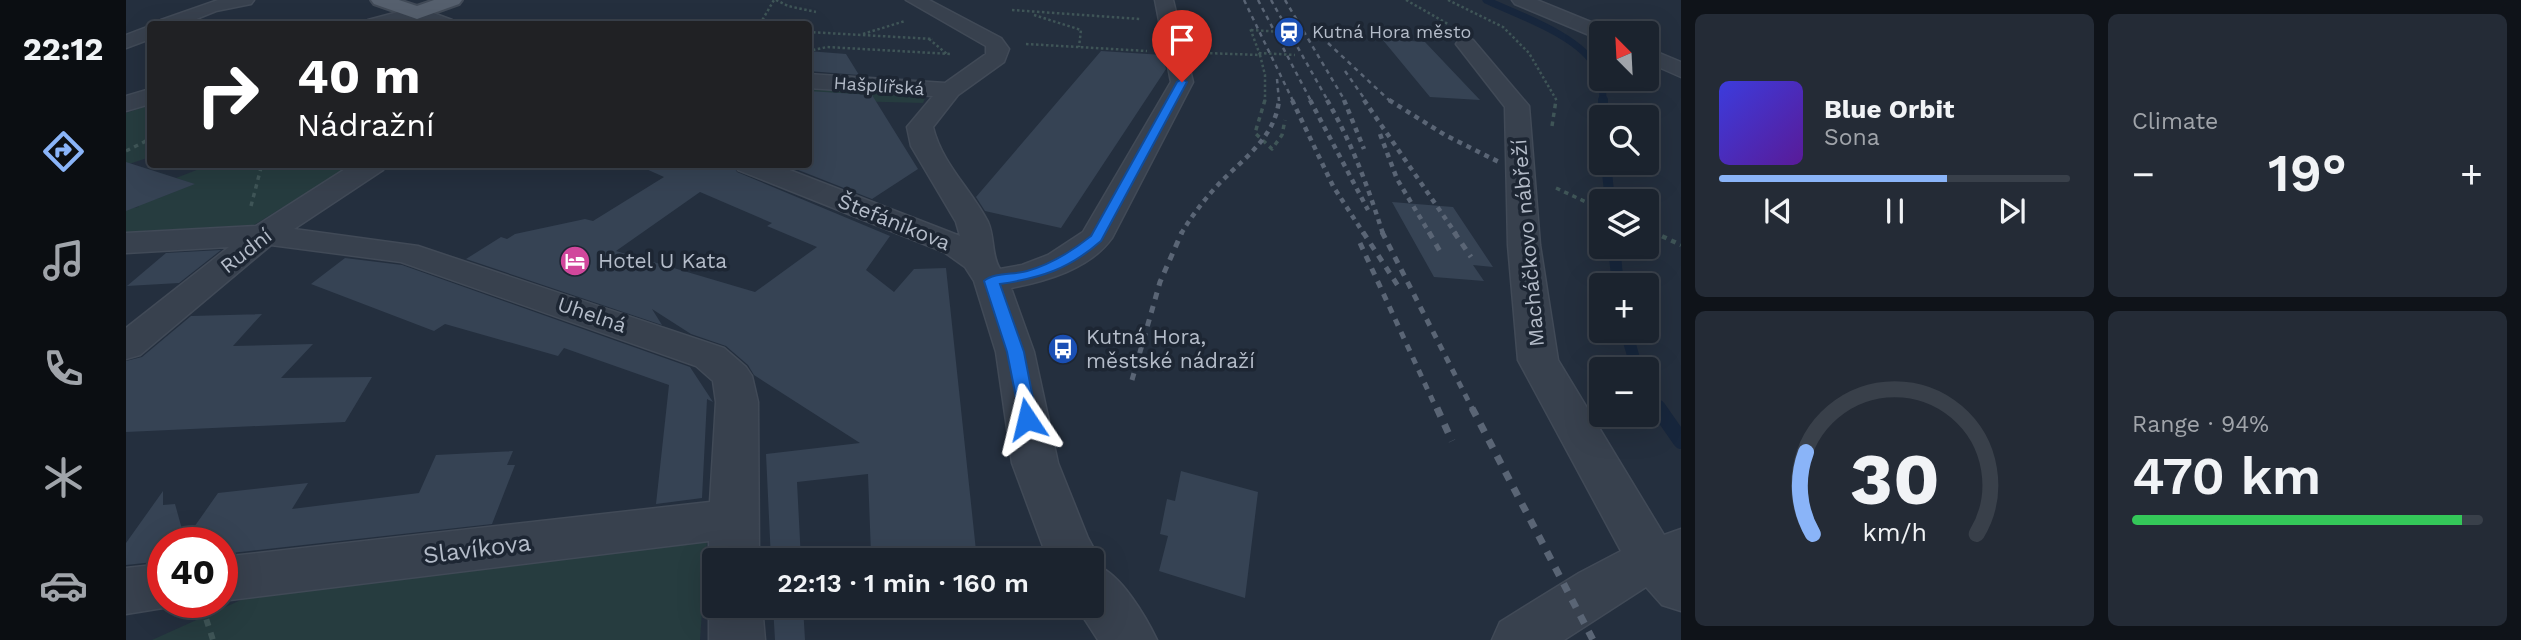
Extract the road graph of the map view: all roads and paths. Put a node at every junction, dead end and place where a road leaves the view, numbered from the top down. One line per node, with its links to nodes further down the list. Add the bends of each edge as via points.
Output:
1 (245, 0): 13 (street)
2 (381, 0): 11 (main road)
3 (452, 0): 11 (main road)
4 (775, 0): 10 (path); 16 (path)
5 (915, 0): 24 (street)
6 (1406, 0): 26 (path, via 1459,30)
7 (1521, 0): 18 (street)
8 (1172, 9): 12 (path); 53 (street, via 1182,82 1096,238 1074,257 1029,276)
9 (1012, 10): 12 (path)
10 (816, 12)
11 (416, 13): 14 (street); 15 (street)
12 (1026, 13): 27 (path, via 1081,30)
13 (176, 21)
14 (386, 21)
15 (437, 21)
16 (762, 21)
17 (898, 23): 23 (path)
18 (1589, 28)
19 (812, 32): 22 (path)
20 (1283, 32): 33 (path, via 1251,29)
21 (147, 33): 25 (street)
22 (844, 34): 23 (path); 28 (path)
23 (857, 35): 24 (path)
24 (990, 40): 27 (path); 38 (street, via 998,49 996,57)
25 (126, 42)
26 (1466, 44): 57 (street, Macháčkovo nábřeží, via 1517,106 1524,245 1538,360)
27 (1079, 47): 30 (path)
28 (834, 48): 29 (path); 31 (path)
29 (812, 51)
30 (1158, 52)
31 (947, 54)
32 (1238, 54): 33 (path)
33 (1260, 54): 34 (path); 41 (path, via 1268,83 1264,117 1255,133 1272,149)
34 (1295, 55)
35 (1659, 60): 36 (street)
36 (1681, 70)
37 (812, 81): 38 (street, Hašplířská)
38 (950, 90): 53 (street, via 920,127 920,136 972,222)
39 (147, 97): 40 (street)
40 (126, 104)
41 (1285, 120)
42 (147, 140): 43 (path)
43 (126, 150)
44 (261, 168): 50 (path, via 246,221)
45 (366, 168): 50 (street, Rudní)
46 (758, 168): 53 (street, Štefánikova, via 955,244)
47 (1565, 192): 48 (path)
48 (1589, 203)
49 (1659, 235): 52 (path)
50 (249, 236): 51 (street, Uhelná); 54 (street, Rudní); 55 (street, Uhelná, via 418,256 710,357 733,376 737,402)
51 (126, 243)
52 (1681, 245)
53 (985, 271): 56 (street, via 1016,352 1035,463)
54 (126, 347)
55 (733, 540): 58 (street, Slavíkova)
56 (1067, 548)
57 (1671, 566): 67 (street, via 1572,603)
58 (238, 578)
59 (147, 588): 60 (street)
60 (126, 591)
61 (1104, 604): 66 (street)
62 (205, 618): 64 (path)
63 (736, 618): 65 (street)
64 (213, 640)
65 (737, 640)
66 (1129, 640)
67 (1520, 640)

